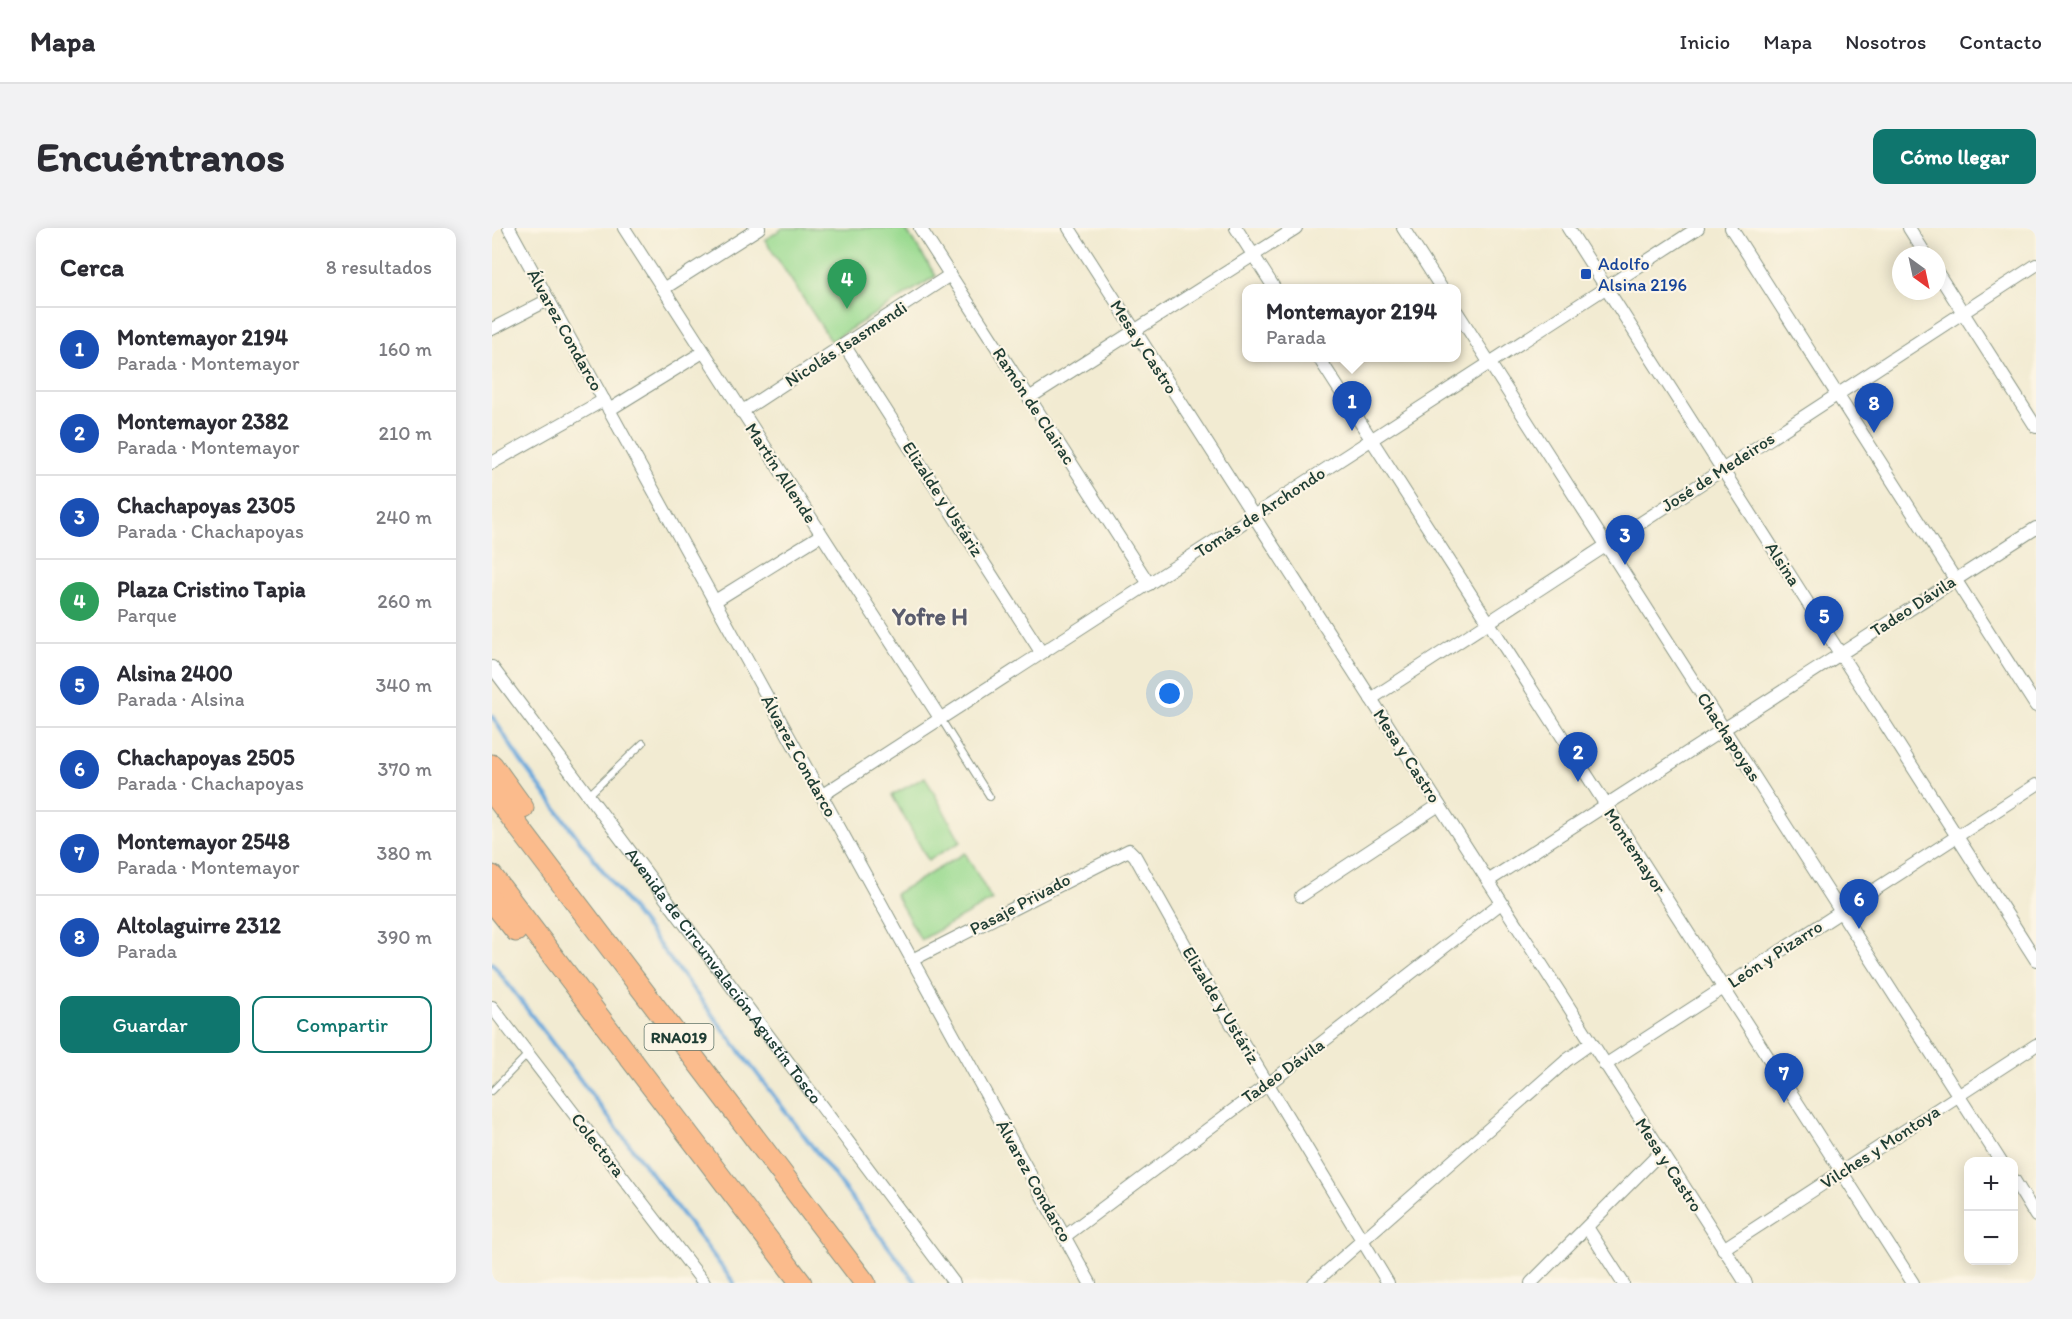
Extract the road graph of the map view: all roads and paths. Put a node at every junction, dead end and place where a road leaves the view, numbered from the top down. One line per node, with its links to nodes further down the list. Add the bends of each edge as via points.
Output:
1 (509, 228): 22 (street, Álvarez Condarco)
2 (624, 228): 21 (street, Martín Allende)
3 (759, 228): 21 (street)
4 (920, 228): 16 (street, Ramón de Clairac)
5 (1068, 228): 26 (street, Mesa y Castro)
6 (1236, 228): 14 (street)
7 (1296, 228): 14 (street)
8 (1403, 228): 18 (street)
9 (1568, 228): 20 (street, Alsina)
10 (1698, 228): 20 (street, Tomás de Archondo)
11 (1731, 228): 31 (street)
12 (1909, 228): 13 (street)
13 (1920, 246)
14 (1254, 256): 17 (street); 26 (street)
15 (2036, 265): 23 (street, José de Medeiros)
16 (950, 275): 27 (street, Nicolás Isasmendi); 32 (street, Ramón de Clairac)
17 (1272, 284)
18 (1439, 284)
19 (1946, 286): 23 (street)
20 (1606, 288): 30 (street, Tomás de Archondo); 38 (street, Alsina)
21 (663, 289): 28 (street, Martín Allende)
22 (548, 300): 25 (street); 33 (street, Álvarez Condarco)
23 (1963, 312): 31 (street, José de Medeiros); 35 (street)
24 (1461, 318): 30 (street, Chachapoyas)
25 (492, 329)
26 (1135, 332): 32 (street); 39 (street, Mesa y Castro)
27 (844, 345): 34 (street, Nicolás Isasmendi); 47 (street, Elizalde y Ustáriz)
28 (703, 352): 33 (street); 34 (street, Martín Allende)
29 (1322, 362): 36 (street, Montemayor)
30 (1490, 363): 36 (street, Tomás de Archondo); 42 (street, Chachapoyas)
31 (1837, 394): 38 (street, José de Medeiros); 43 (street)
32 (1029, 398): 44 (street, Ramón de Clairac)
33 (606, 405): 37 (street); 45 (street, Álvarez Condarco)
34 (741, 412): 41 (street, Martín Allende)
35 (2036, 427)
36 (1372, 440): 39 (street, Tomás de Archondo); 46 (street, Montemayor)
37 (492, 463)
38 (1722, 469): 42 (street, José de Medeiros); 48 (street, Alsina)
39 (1254, 517): 44 (street, Tomás de Archondo); 50 (street, Mesa y Castro)
40 (2036, 528): 43 (street, Tadeo Dávila)
41 (821, 535): 45 (street); 52 (street, Martín Allende)
42 (1606, 545): 46 (street, José de Medeiros); 53 (street, Chachapoyas)
43 (1955, 579): 48 (street, Tadeo Dávila); 51 (street)
44 (1149, 584): 47 (street, Tomás de Archondo)
45 (715, 601): 59 (street, Álvarez Condarco)
46 (1488, 622): 50 (street, José de Medeiros); 62 (street, Montemayor)
47 (1041, 652): 52 (street, Tomás de Archondo)
48 (1840, 654): 53 (street, Tadeo Dávila); 63 (street, Alsina)
49 (492, 667): 58 (street, Avenida de Circunvalación Agustín Tosco)
50 (1371, 699): 61 (street, Mesa y Castro)
51 (2036, 706)
52 (940, 718): 59 (street, Tomás de Archondo); 60 (lane)
53 (1724, 730): 62 (street, Tadeo Dávila); 71 (street, Chachapoyas)
54 (643, 743): 58 (lane)
55 (492, 765): 67 (highway, via 534,823)
56 (2036, 785): 63 (street, León y Pizarro)
57 (492, 792): 67 (highway, RNA019)
58 (588, 796): 96 (street, Avenida de Circunvalación Agustín Tosco)
59 (821, 796): 72 (street, Álvarez Condarco)
60 (990, 797)
61 (1439, 805): 66 (street, Mesa y Castro); 68 (street)
62 (1606, 805): 66 (street, Tadeo Dávila); 74 (street, Montemayor)
63 (1957, 837): 71 (street, León y Pizarro); 73 (street, Alsina)
64 (1129, 850): 72 (street, Pasaje Privado); 80 (street, Elizalde y Ustáriz)
65 (492, 876): 83 (highway, RNA019)
66 (1488, 881): 70 (street, Mesa y Castro)
67 (564, 885): 95 (highway, RNA019)
68 (1301, 896)
69 (492, 901): 83 (highway, via 601,1042)
70 (1501, 903): 76 (street, Mesa y Castro); 80 (street, Tadeo Dávila)
71 (1840, 912): 74 (street, León y Pizarro); 82 (street, Chachapoyas)
72 (912, 960): 90 (street, Álvarez Condarco)
73 (2036, 960)
74 (1724, 988): 79 (street, León y Pizarro); 86 (street, Montemayor)
75 (492, 1007): 78 (street, Colectora)
76 (1591, 1043): 79 (street, Mesa y Castro); 91 (street)
77 (2036, 1045): 82 (street, Vilches y Montoya)
78 (528, 1054): 81 (lane); 93 (street, Colectora)
79 (1605, 1065): 84 (street, Mesa y Castro)
80 (1268, 1082): 90 (street, Tadeo Dávila); 91 (street, Elizalde y Ustáriz)
81 (492, 1091)
82 (1959, 1095): 85 (street, Chachapoyas); 86 (street, Vilches y Montoya)
83 (664, 1104): 94 (highway, RNA019)
84 (1661, 1152): 89 (street); 92 (street, Mesa y Castro)
85 (1998, 1157)
86 (1842, 1171): 92 (street, Vilches y Montoya); 103 (street, Montemayor)
87 (2018, 1188): 88 (street)
88 (2036, 1216)
89 (1587, 1227): 100 (street); 101 (street)
90 (1064, 1237): 97 (street, Álvarez Condarco)
91 (1362, 1241): 98 (street); 99 (street, Elizalde y Ustáriz)
92 (1724, 1249): 102 (street, Mesa y Castro)
93 (704, 1283)
94 (801, 1283)
95 (865, 1283)
96 (954, 1283)
97 (1090, 1283)
98 (1314, 1283)
99 (1388, 1283)
100 (1531, 1283)
101 (1623, 1283)
102 (1746, 1283)
103 (1913, 1283)

